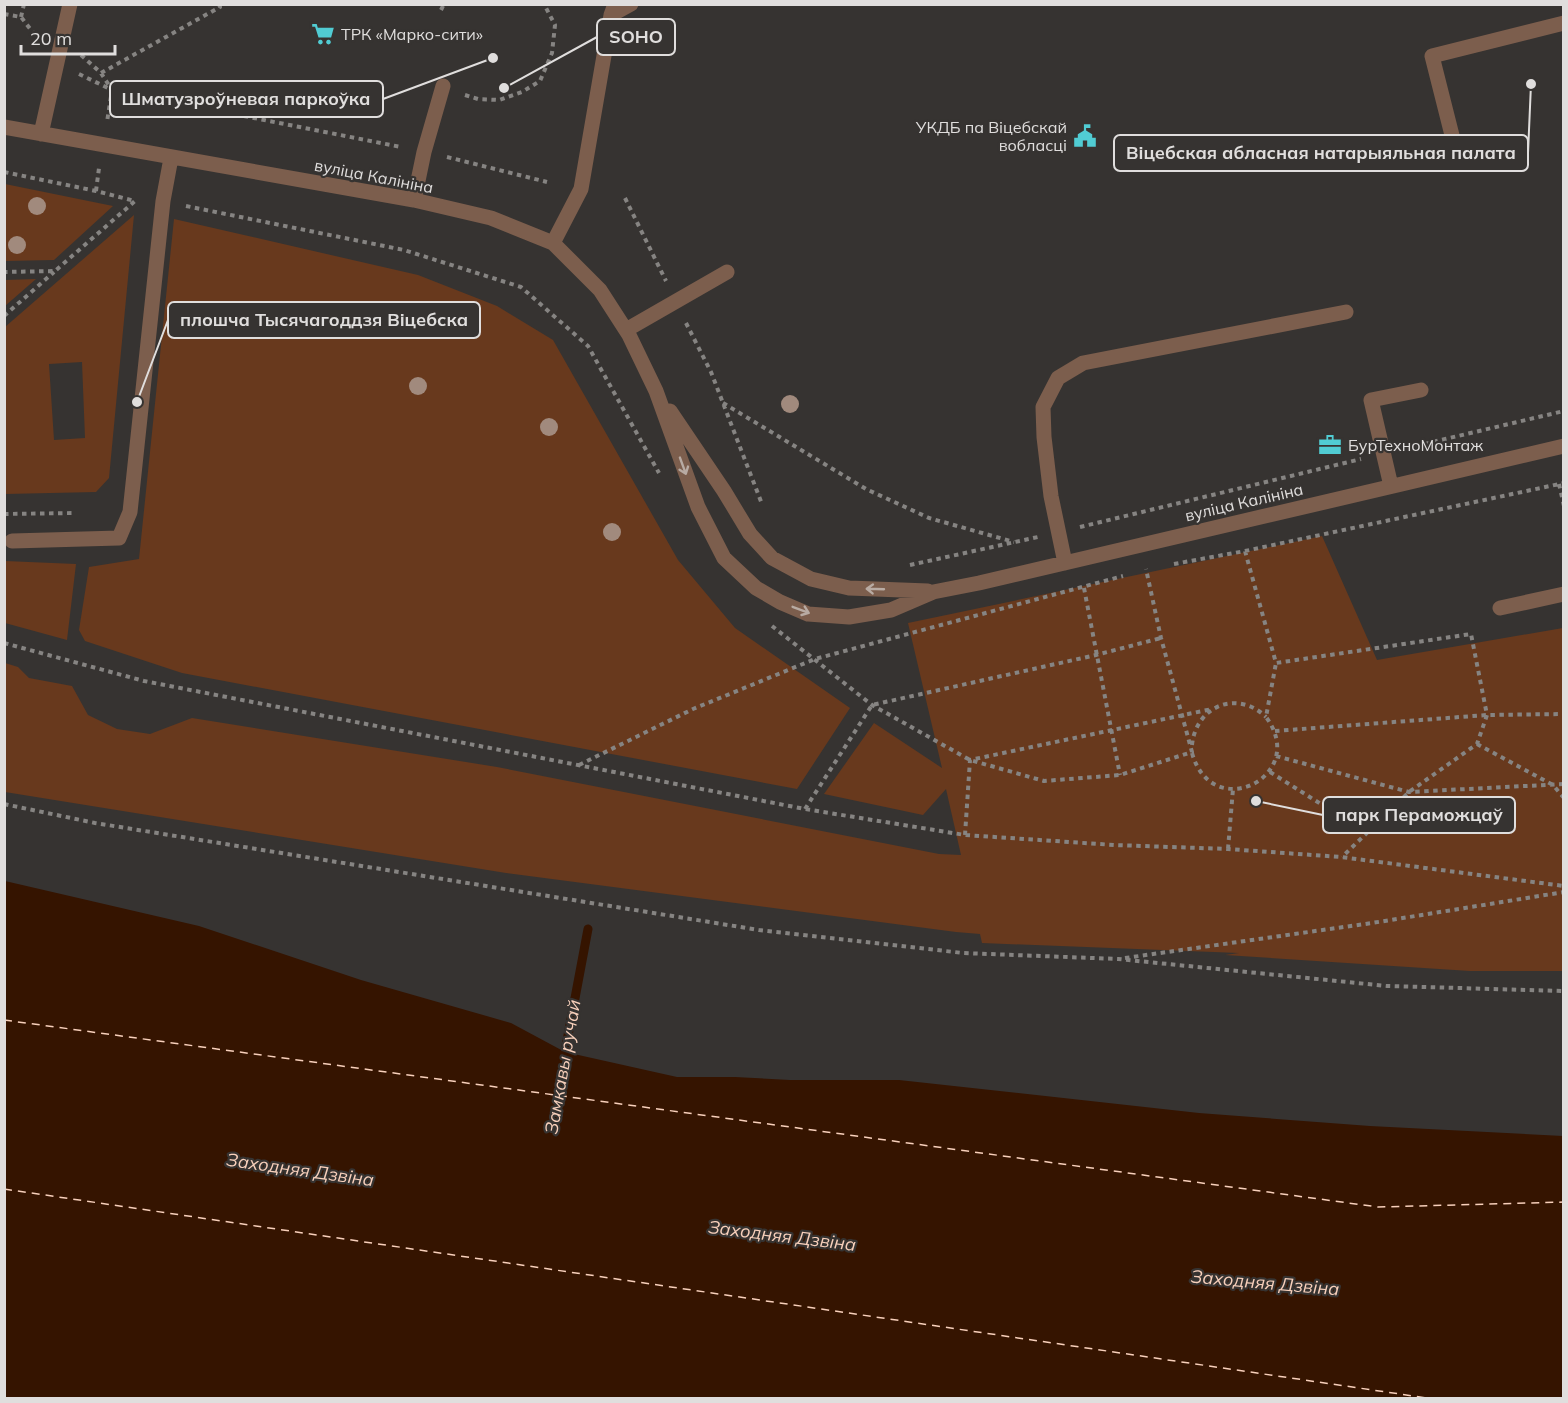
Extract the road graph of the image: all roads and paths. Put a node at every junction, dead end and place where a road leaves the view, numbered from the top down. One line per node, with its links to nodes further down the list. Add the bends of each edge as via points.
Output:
1 (24, 4): 9 (path, via 21,17)
2 (70, 4): 15 (street)
3 (219, 4): 12 (path, via 220,7)
4 (438, 4): 5 (path, via 441,10)
5 (444, 4)
6 (544, 4): 13 (path, via 555,25 552,54 540,81 499,100 478,99)
7 (632, 4): 8 (street)
8 (611, 8): 25 (street, via 581,189)
9 (4, 14)
10 (1563, 23): 19 (street, via 1432,56)
11 (79, 46): 12 (path, via 80,54)
12 (101, 73): 16 (path, via 112,90)
13 (443, 86): 22 (street)
14 (4, 127): 15 (street, вуліца Калініна)
15 (41, 134): 18 (street, вуліца Калініна)
16 (402, 147)
17 (441, 156): 21 (path)
18 (171, 158): 22 (street, вуліца Калініна); 24 (street)
19 (1459, 163)
20 (4, 172): 23 (path)
21 (547, 182)
22 (414, 200): 25 (street, вуліца Калініна, via 491,218)
23 (135, 201): 24 (path); 26 (path)
24 (163, 201): 36 (path, via 404,250 521,286 588,346); 42 (street, via 130,512 119,538)
25 (553, 243): 31 (street, вуліца Калініна, via 600,290)
26 (55, 271): 27 (path); 30 (path)
27 (4, 272)
28 (727, 272): 31 (street)
29 (1346, 312): 45 (street, via 1083,363 1058,378 1043,407 1044,437)
30 (4, 316)
31 (626, 330): 33 (street, вуліца Калініна)
32 (1421, 390): 38 (street, via 1371,400)
33 (656, 391): 50 (street, вуліца Калініна, one-way to 33, via 849,588 811,579 772,558 750,534); 50 (street, вуліца Калініна, one-way to 50, via 698,507 724,558 756,588 808,614 849,617 891,609)
34 (723, 403): 43 (path, via 866,489 929,518)
35 (1563, 446): 38 (street, вуліца Калініна)
36 (660, 476)
37 (1561, 484): 39 (path); 44 (path)
38 (1391, 486): 45 (street, вуліца Калініна)
39 (1563, 506)
40 (84, 513): 41 (path)
41 (4, 514)
42 (12, 541)
43 (1015, 542)
44 (1245, 551): 46 (path); 58 (path)
45 (1065, 563): 50 (street, вуліца Калініна)
46 (1168, 565)
47 (1157, 567): 54 (path, via 1146,569)
48 (1125, 575): 49 (path)
49 (1084, 588): 56 (path); 57 (path)
50 (933, 592)
51 (1563, 594): 52 (street)
52 (1500, 608)
53 (771, 626): 57 (path)
54 (1161, 638): 56 (path); 62 (path)
55 (4, 643): 71 (path, via 144,681)
56 (1096, 655): 59 (path); 65 (path)
57 (815, 659): 59 (path); 71 (path, via 693,709)
58 (1275, 663): 63 (path, via 1471,634); 64 (path)
59 (872, 705): 70 (path); 80 (path)
60 (1212, 709): 62 (path); 64 (path, via 1236,703 1253,707); 68 (path, via 1196,728)
61 (1563, 714): 63 (path)
62 (1182, 715): 65 (path); 68 (path)
63 (1488, 715): 66 (path); 67 (path)
64 (1266, 717): 66 (path)
65 (1111, 730): 70 (path); 73 (path)
66 (1275, 731): 69 (path)
67 (1477, 744): 74 (path); 77 (path)
68 (1192, 753): 73 (path); 76 (path, via 1203,775 1216,785)
69 (1276, 756): 72 (path); 77 (path)
70 (970, 760): 73 (path, via 1044,781); 82 (path)
71 (578, 765): 80 (path)
72 (1270, 772): 76 (path, via 1257,783); 81 (path)
73 (1120, 775)
74 (1553, 784): 75 (path); 77 (path); 78 (path)
75 (1563, 784)
76 (1233, 789): 83 (path)
77 (1409, 792): 81 (path)
78 (1563, 798)
79 (4, 804): 87 (path, via 94,823 759,930 963,953)
80 (805, 809): 82 (path)
81 (1367, 833): 84 (path)
82 (965, 835): 83 (path)
83 (1228, 849): 84 (path)
84 (1341, 857): 85 (path)
85 (1563, 886)
86 (1563, 892): 87 (path)
87 (1118, 959): 88 (path, via 1387,986)
88 (1563, 991)

